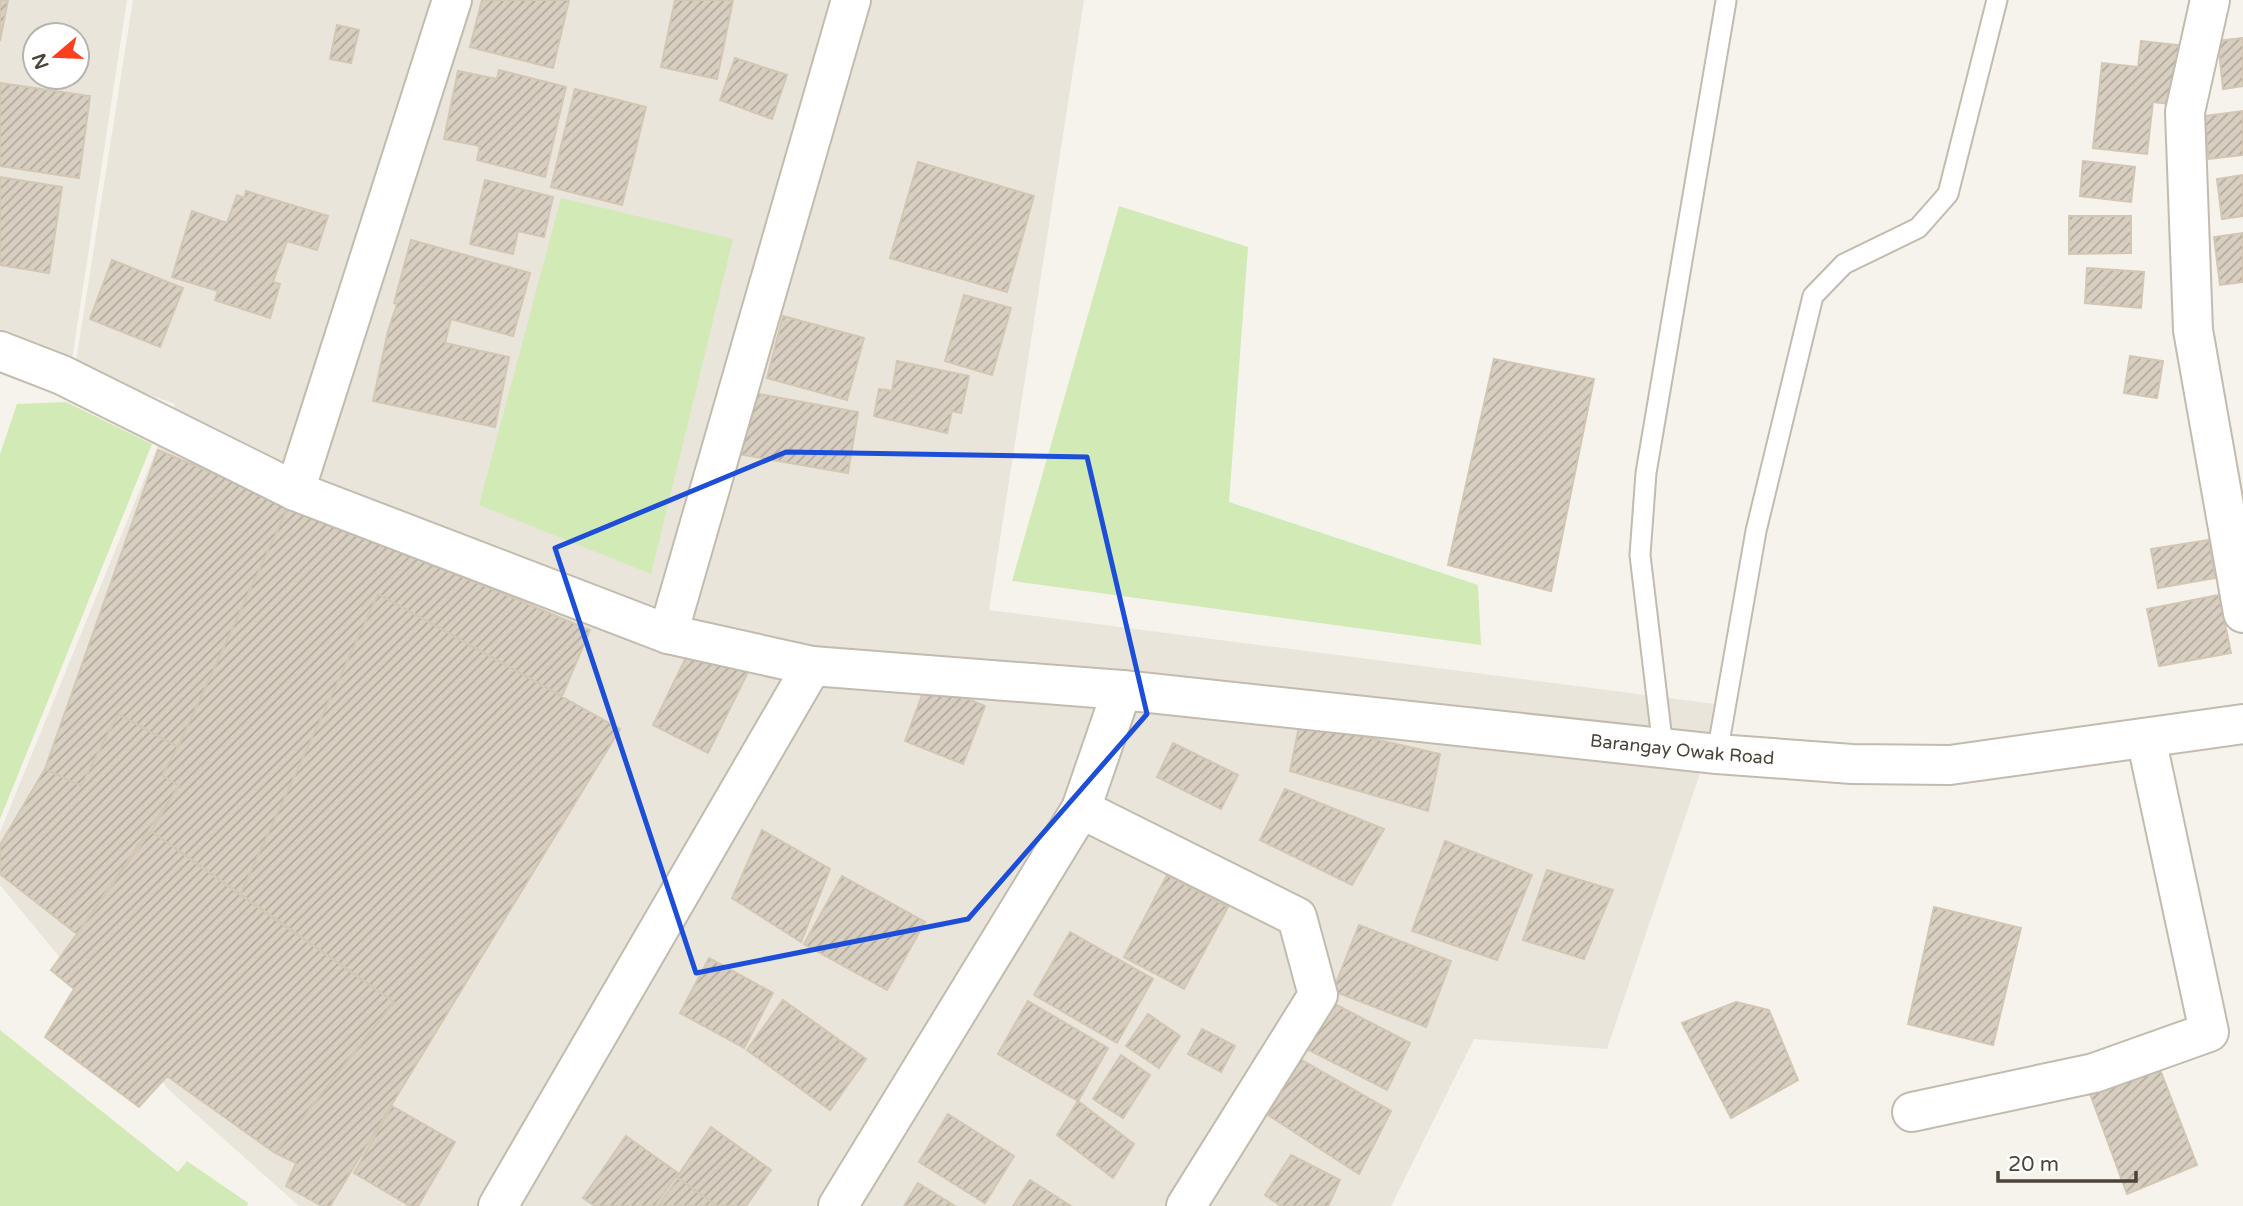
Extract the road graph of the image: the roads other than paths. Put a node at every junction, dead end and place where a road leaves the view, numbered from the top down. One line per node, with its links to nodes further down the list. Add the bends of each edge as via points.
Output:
1 (452, 0): 7 (street)
2 (851, 0): 9 (street)
3 (1997, 0): 15 (lane, via 1948,194 1918,228 1844,264 1813,296 1756,531)
4 (2210, 0): 8 (street, via 2185,112 2193,330)
5 (1726, 1): 14 (lane, via 1646,472 1640,555)
6 (0, 351): 7 (street, Barangay Owak Road, via 62,375)
7 (295, 491): 9 (street, Barangay Owak Road)
8 (2243, 613)
9 (668, 634): 10 (street, Barangay Owak Road)
10 (813, 666): 11 (street, Barangay Owak Road); 18 (street)
11 (1122, 690): 14 (street, Barangay Owak Road); 16 (street)
12 (2243, 724): 13 (street, Barangay Owak Road)
13 (2146, 738): 15 (street, Barangay Owak Road, via 1950,765 1852,764); 17 (street, via 2209,1032 2094,1073)
14 (1663, 748): 15 (street, Barangay Owak Road)
15 (1717, 754)
16 (1081, 809): 19 (street); 20 (street, via 1297,917 1318,995)
17 (1912, 1112)
18 (498, 1206)
19 (838, 1206)
20 (1186, 1206)

